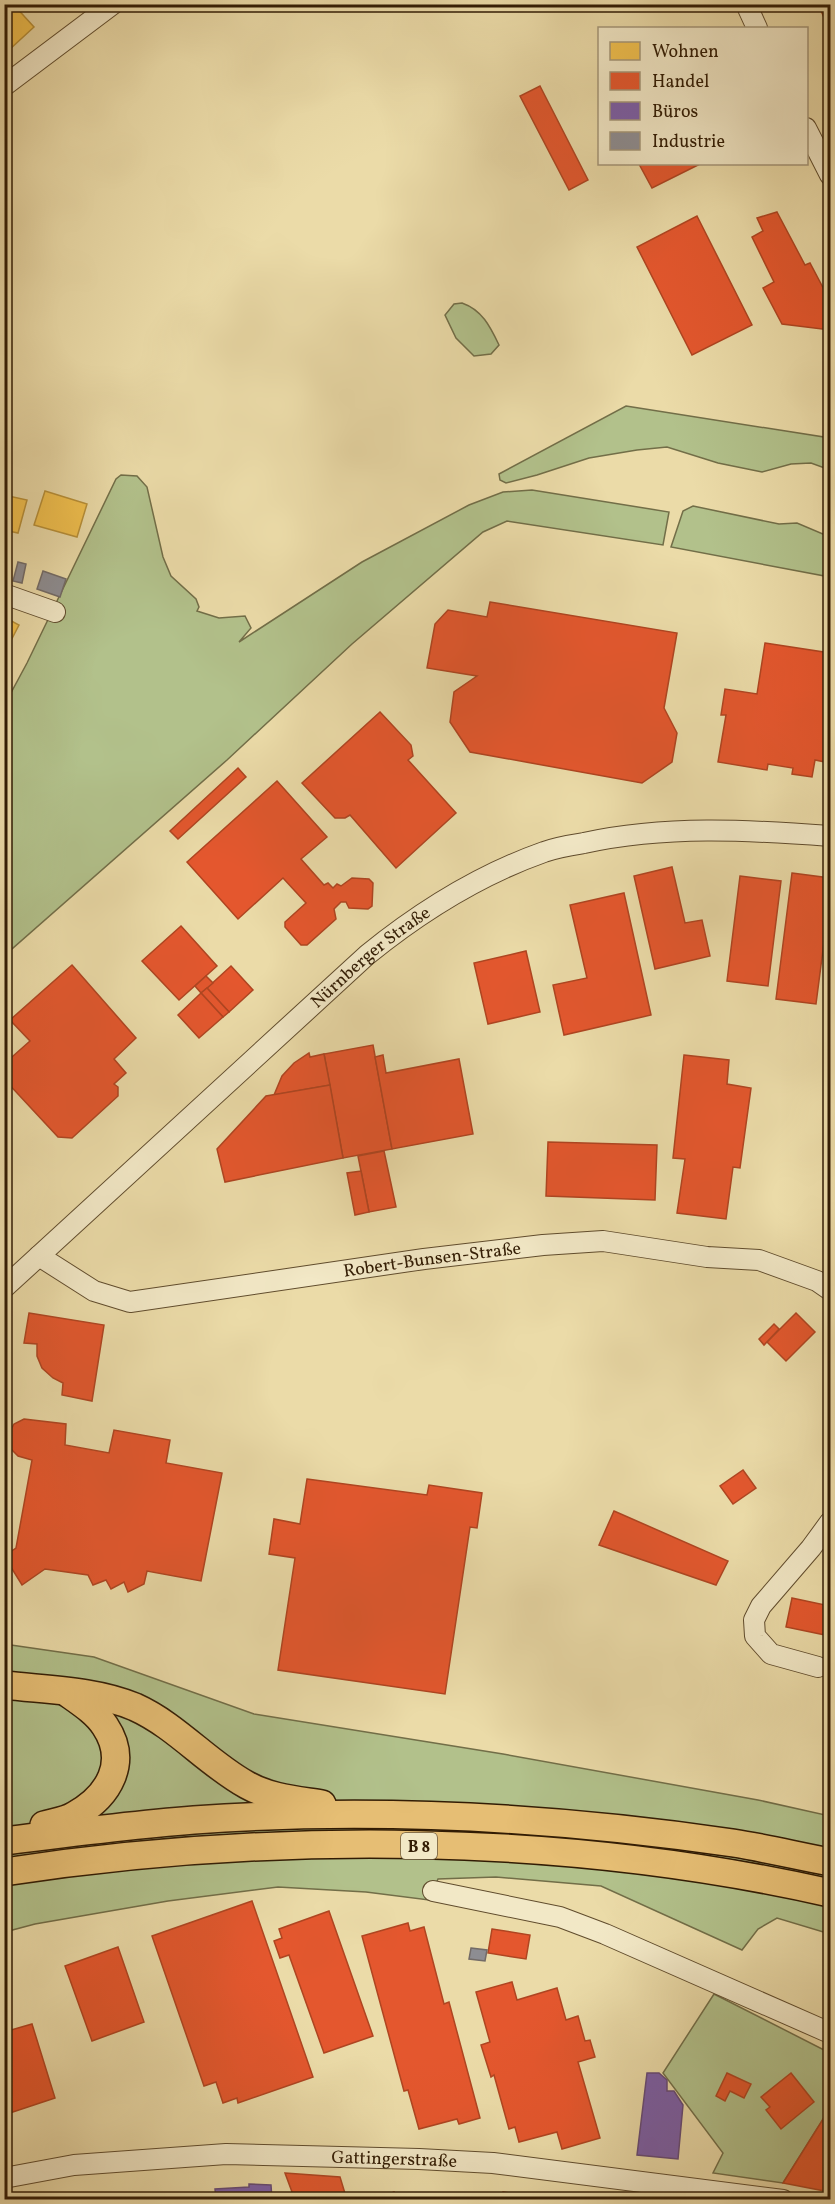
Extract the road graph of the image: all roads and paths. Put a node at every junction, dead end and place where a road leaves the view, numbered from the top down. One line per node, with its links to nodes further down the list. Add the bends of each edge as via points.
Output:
1 (113, 4): 4 (street)
2 (746, 4): 3 (street)
3 (757, 27)
4 (4, 86)
5 (808, 130): 6 (street)
6 (831, 175)
7 (4, 594): 8 (street)
8 (55, 612)
9 (831, 836): 10 (street, Nürnberger Straße, via 736,830 659,831 610,837 546,851 448,897 399,928 367,955)
10 (39, 1256): 11 (street, Nürnberger Straße); 12 (street, Robert-Bunsen-Straße, via 94,1291 130,1302 424,1259 603,1241 707,1257 759,1260)
11 (4, 1288)
12 (831, 1290)
13 (831, 1522): 14 (street, via 761,1606 754,1620 755,1636 771,1654)
14 (818, 1667)
15 (4, 1685): 16 (highway)
16 (65, 1692): 17 (highway, via 133,1706 162,1721 248,1786 273,1796); 18 (highway, via 106,1727 114,1747 116,1768 106,1791 73,1817)
17 (386, 1815): 18 (highway, B 8, via 194,1820); 19 (highway, B 8, via 594,1826 734,1843)
18 (4, 1839)
19 (831, 1862)
20 (4, 1872): 22 (highway, B 8, via 196,1850 307,1844 392,1845 602,1857 766,1879)
21 (433, 1891): 23 (street, via 560,1917)
22 (831, 1893)
23 (831, 2033)
24 (4, 2178): 25 (street, Gattingerstraße, via 74,2165 226,2154 419,2159 493,2163)
25 (783, 2199)

